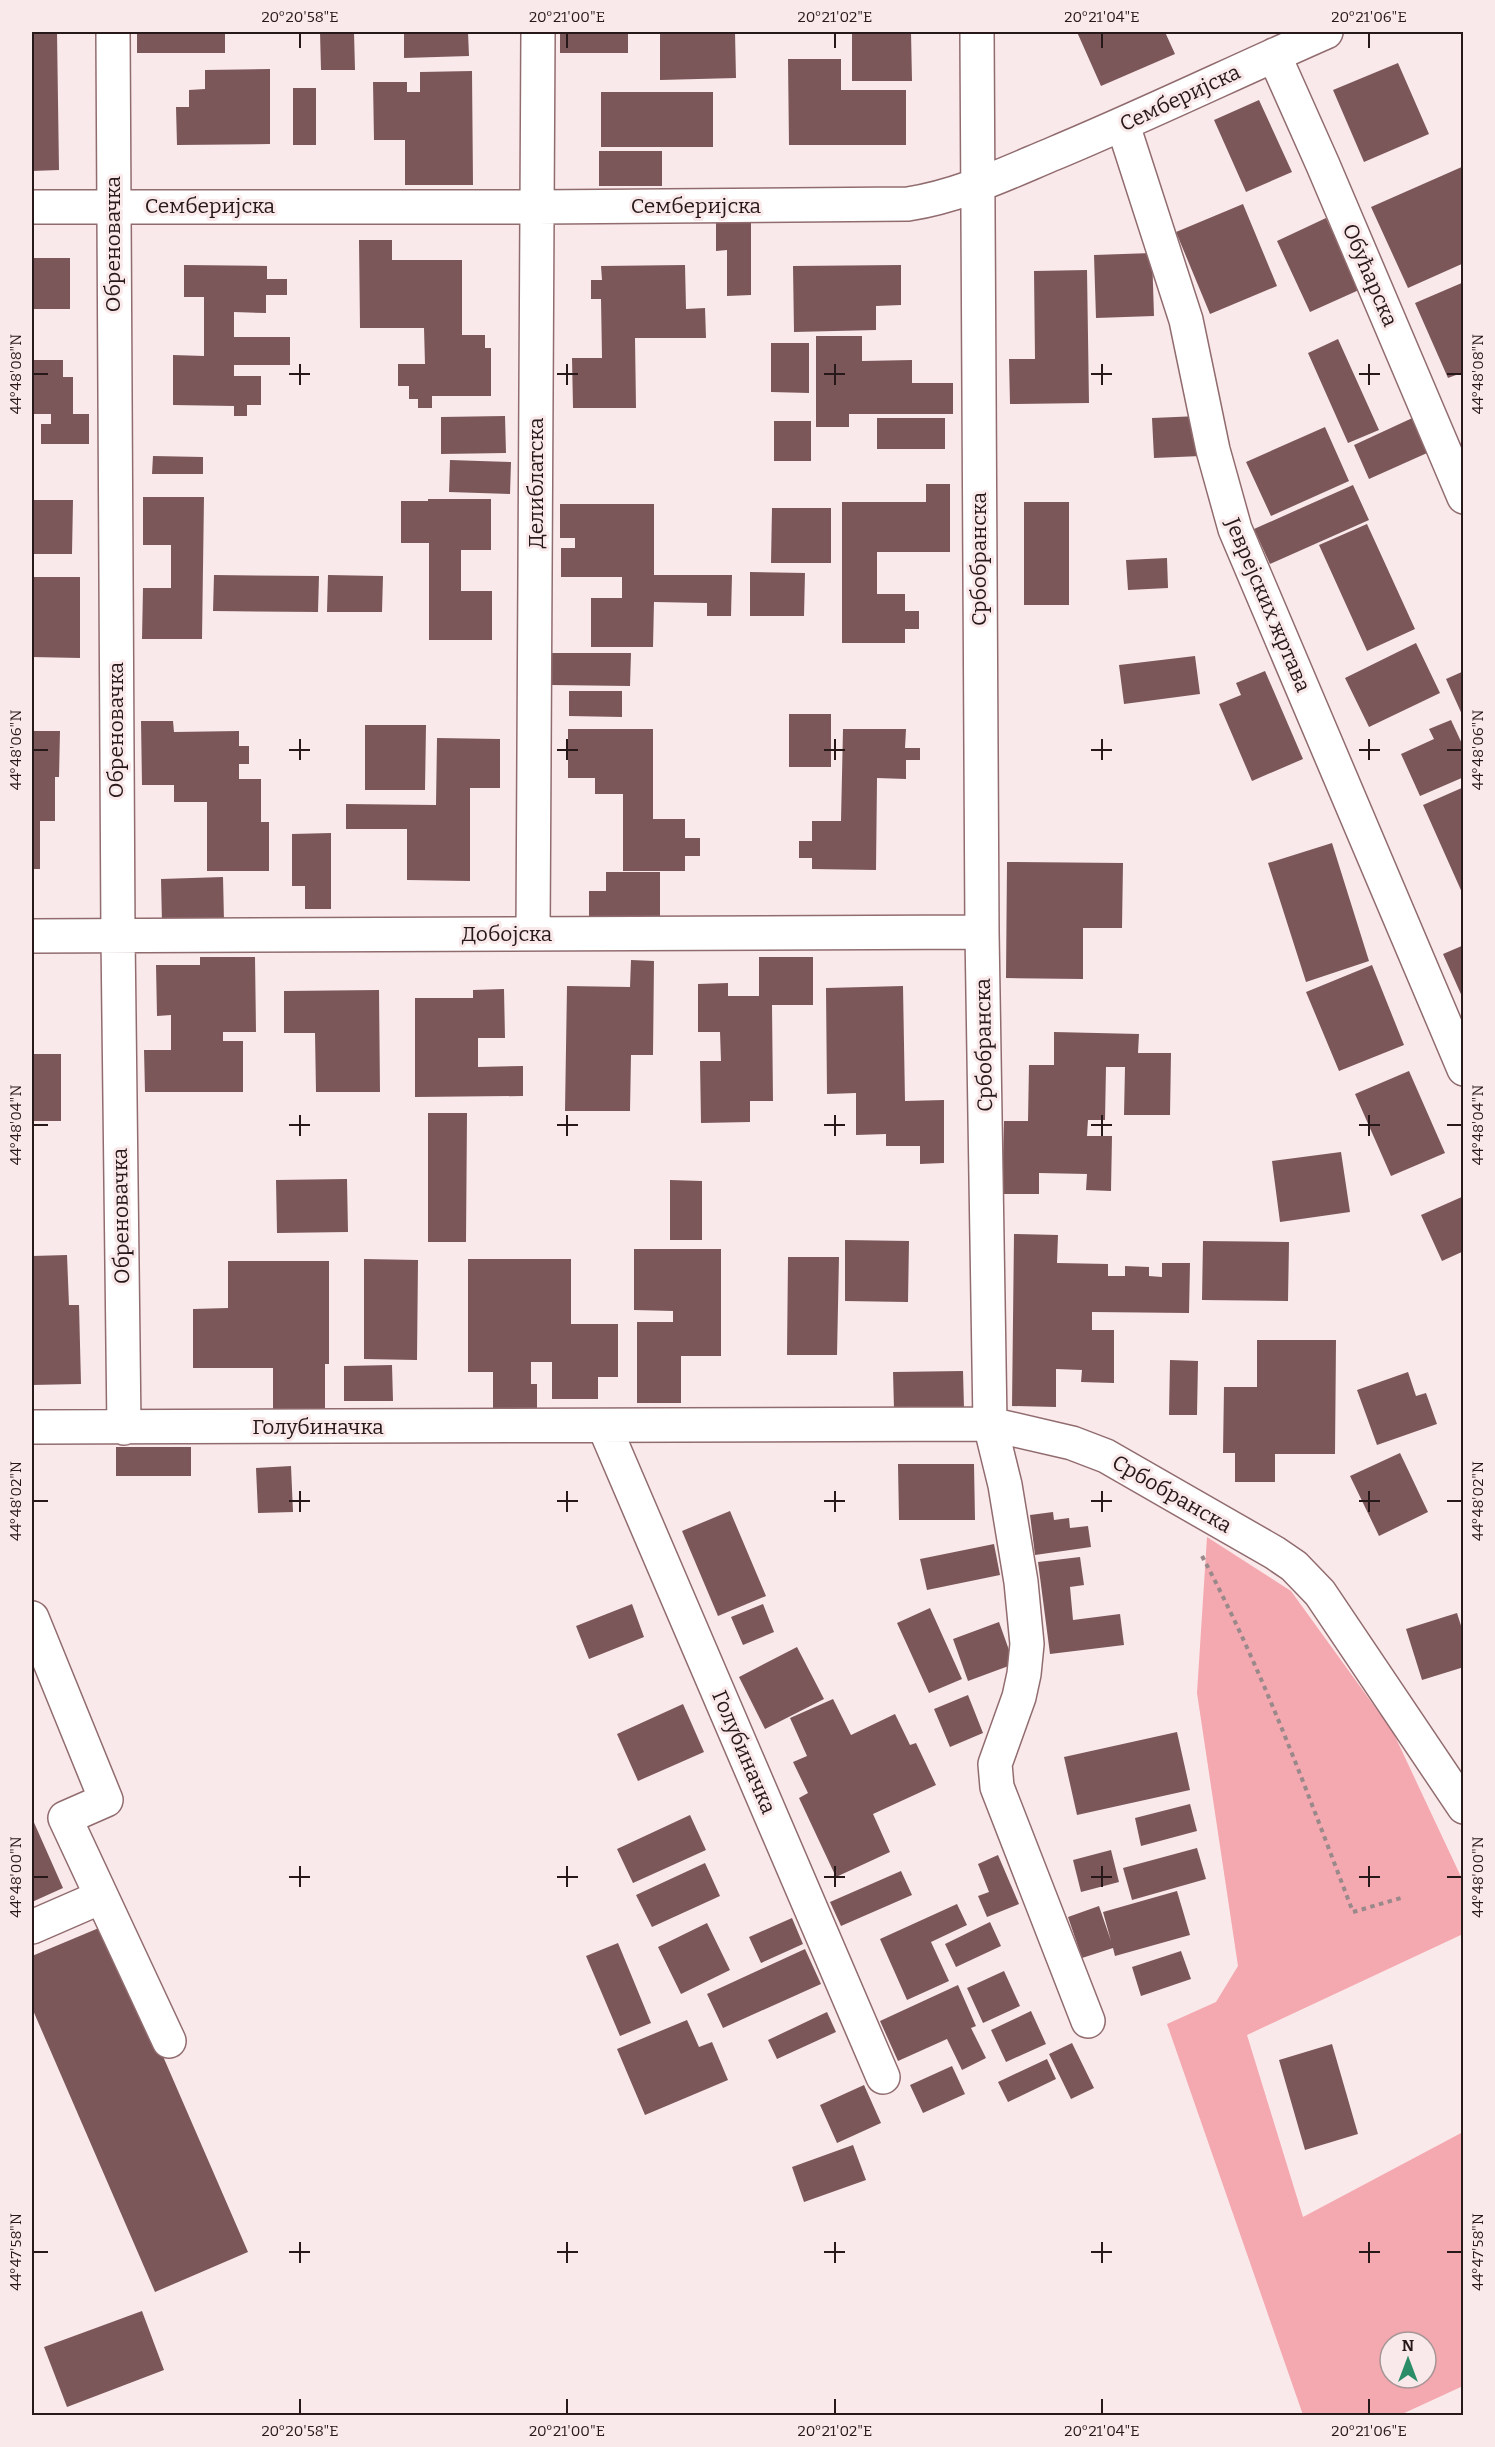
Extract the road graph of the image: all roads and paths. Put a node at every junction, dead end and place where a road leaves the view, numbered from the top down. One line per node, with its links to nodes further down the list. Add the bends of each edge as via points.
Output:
1 (113, 32): 8 (street, Обреновачка)
2 (538, 32): 10 (street, Делиблатска)
3 (977, 32): 7 (street, Србобранска)
4 (1326, 32): 5 (street, Семберијска)
5 (1274, 55): 6 (street, Семберијска); 11 (street, Обућарска)
6 (1123, 125): 7 (street, Семберијска); 16 (street, Јеврејских жртава, via 1186,320 1213,450 1235,529)
7 (977, 186): 10 (street, Семберијска, via 908,204); 12 (street, Србобранска)
8 (113, 206): 9 (street, Семберијска); 10 (street, Семберијска); 15 (street, Обреновачка)
9 (32, 207)
10 (537, 207): 13 (street, Делиблатска)
11 (1464, 497)
12 (982, 932): 13 (street, Добојска); 17 (street, Србобранска)
13 (533, 934): 15 (street, Добојска)
14 (32, 936): 15 (street, Добојска)
15 (118, 936): 20 (street, Обреновачка)
16 (1464, 1069)
17 (990, 1424): 18 (street, Голубиначка); 23 (street, Србобранска, via 1072,1443 1106,1456 1294,1566 1320,1593); 27 (street, via 1005,1485 1027,1644 1019,1697 994,1764 997,1787)
18 (604, 1426): 20 (street, Голубиначка); 29 (street, Голубиначка)
19 (32, 1427): 20 (street, Голубиначка)
20 (124, 1428)
21 (1200, 1552): 25 (path, via 1230,1608 1268,1697 1353,1912)
22 (32, 1618): 24 (street, via 106,1800 65,1818)
23 (1464, 1807)
24 (101, 1897): 26 (street); 28 (street)
25 (1401, 1898)
26 (32, 1927)
27 (1088, 2021)
28 (169, 2041)
29 (883, 2077)

